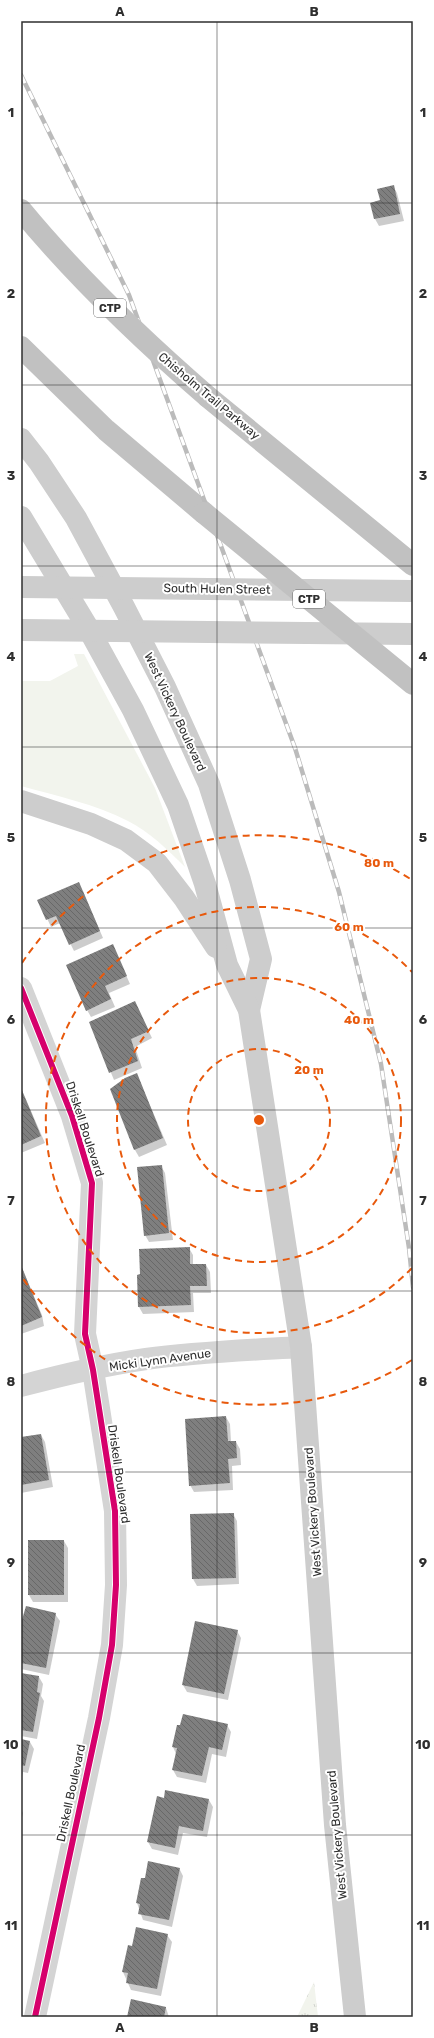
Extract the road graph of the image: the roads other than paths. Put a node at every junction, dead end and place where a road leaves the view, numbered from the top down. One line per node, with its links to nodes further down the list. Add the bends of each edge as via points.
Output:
1 (21, 210): 5 (highway, Chisholm Trail Parkway / CTP, bridge, via 78,276 160,356)
2 (21, 347): 10 (highway, CTP, bridge, via 112,435)
3 (21, 439): 14 (main road, West Vickery Boulevard, via 76,518 117,593 165,687 209,784 240,880 261,959)
4 (21, 518): 12 (main road, West Vickery Boulevard, via 88,628 133,710 178,805 205,884)
5 (413, 565)
6 (21, 587): 7 (main road, South Hulen Street, bridge)
7 (413, 591)
8 (21, 630): 9 (main road, bridge)
9 (413, 634)
10 (413, 684)
11 (21, 801): 12 (main road, via 126,840 157,863 184,898)
12 (227, 965): 14 (main road, West Vickery Boulevard)
13 (21, 988): 15 (street, Driskell Boulevard)
14 (249, 1010): 16 (main road, West Vickery Boulevard)
15 (27, 1019): 17 (street, Driskell Boulevard, via 72,1116 92,1183 85,1334)
16 (301, 1347): 17 (street, Micki Lynn Avenue, via 146,1359); 20 (main road, West Vickery Boulevard, via 335,1825)
17 (92, 1370): 18 (street, Micki Lynn Avenue); 19 (street, Driskell Boulevard, via 116,1511 116,1585 112,1645 99,1718)
18 (21, 1386)
19 (35, 2017)
20 (355, 2017)

